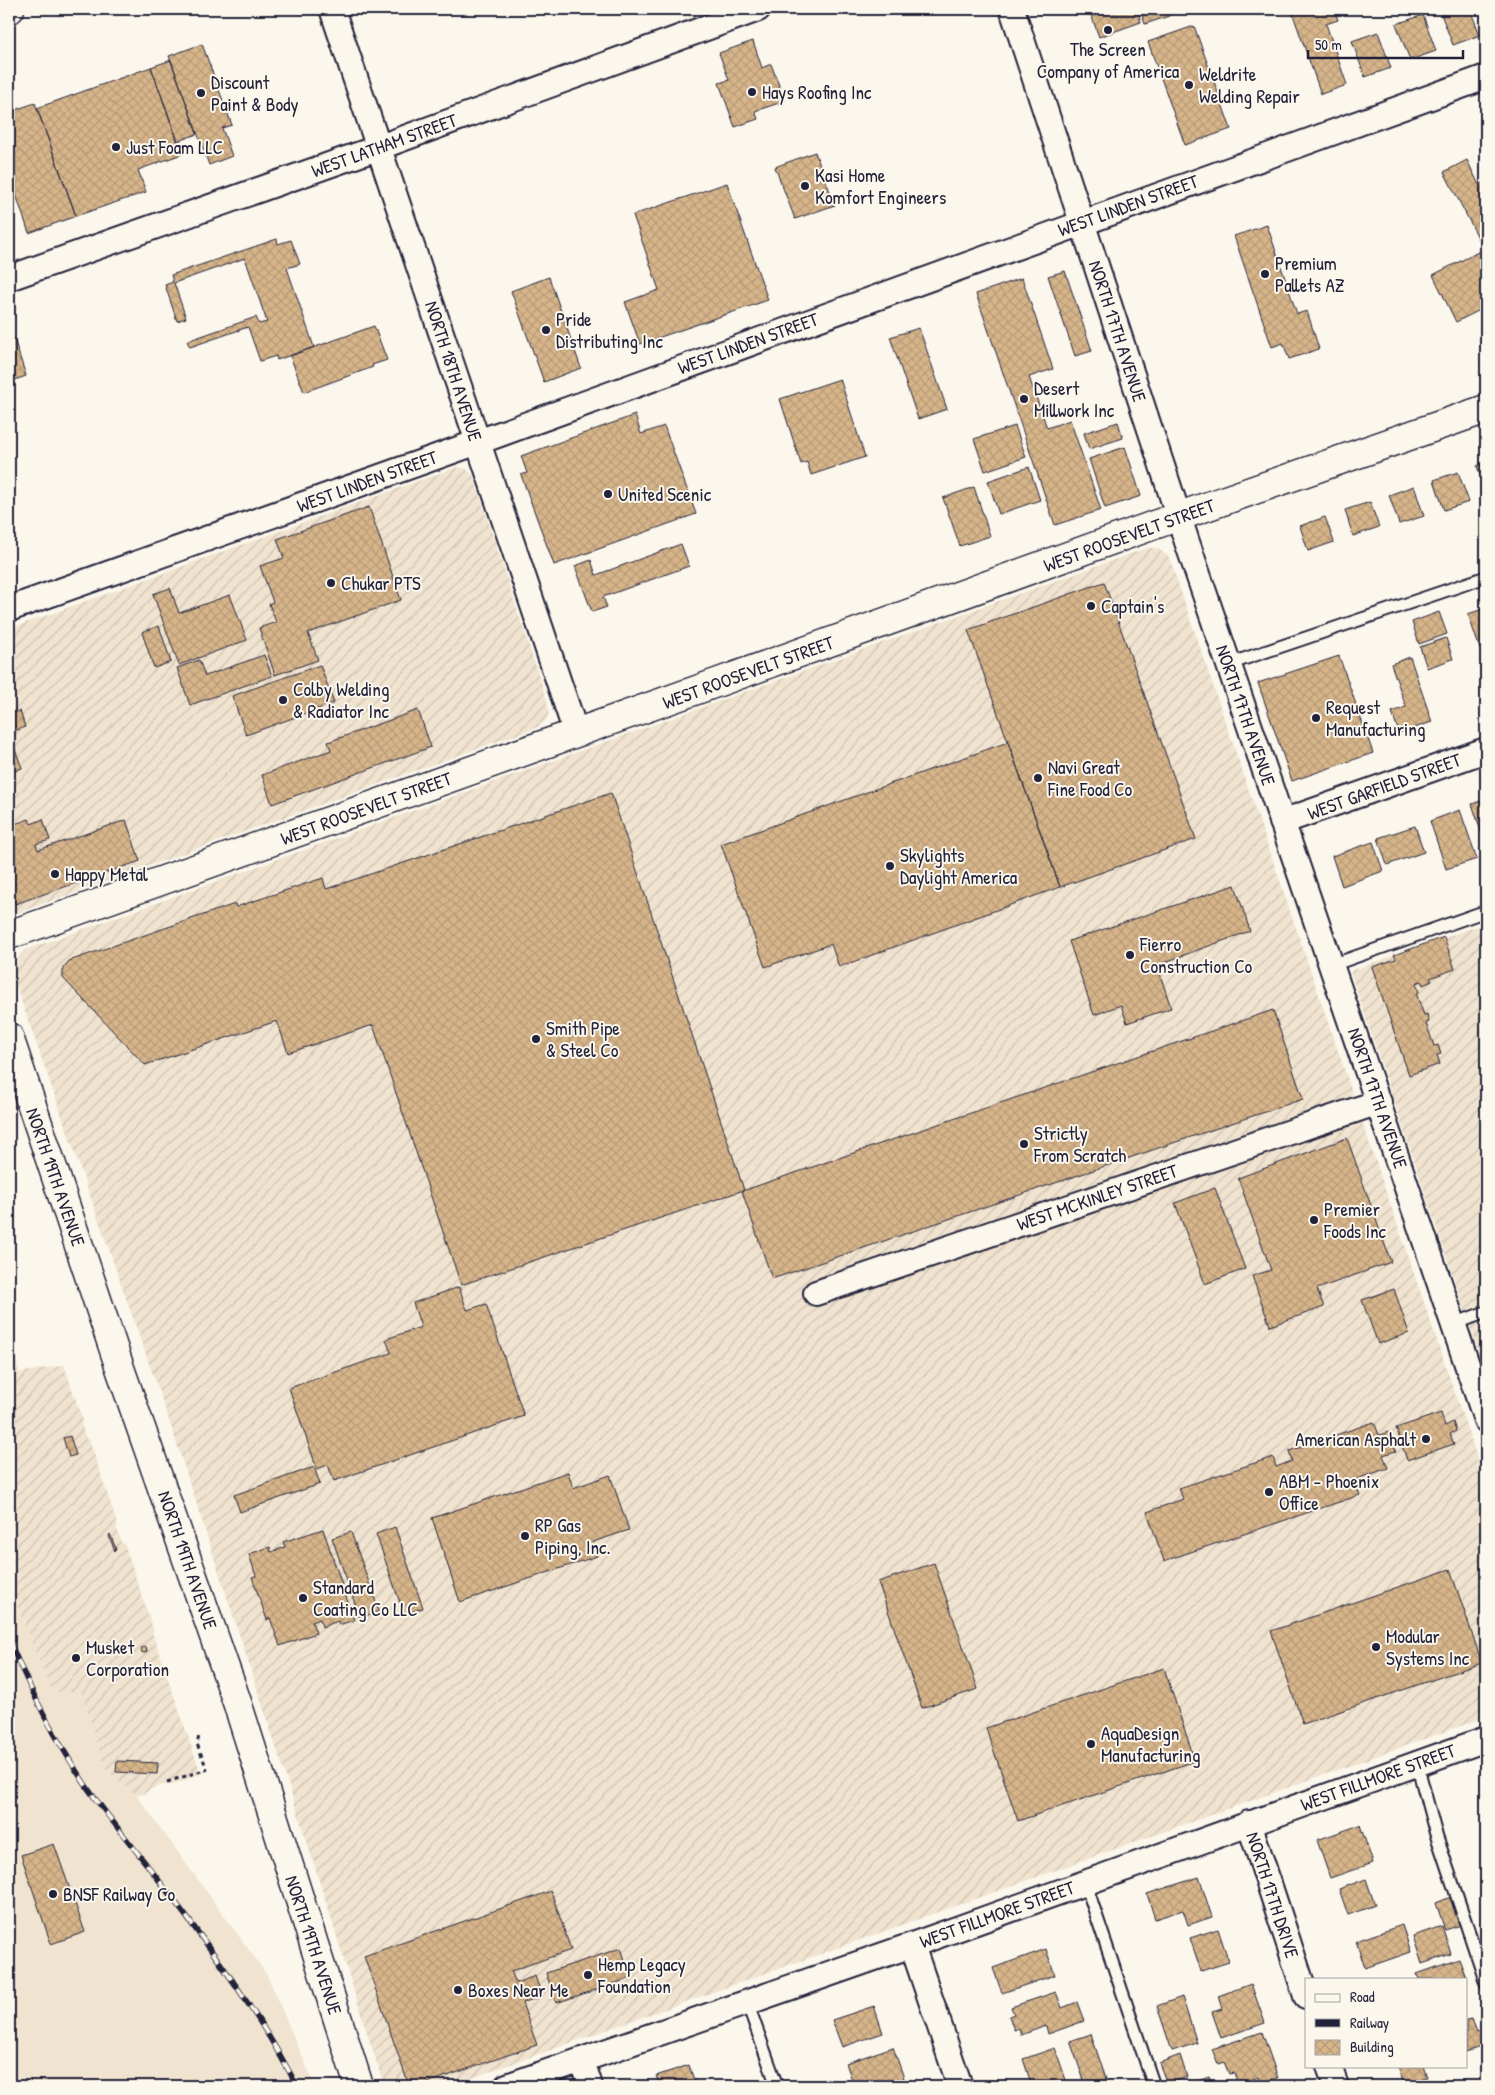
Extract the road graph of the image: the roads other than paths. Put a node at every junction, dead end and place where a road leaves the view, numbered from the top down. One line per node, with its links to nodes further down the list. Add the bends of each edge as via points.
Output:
1 (332, 9): 5 (street, NORTH 18TH AVENUE)
2 (758, 9): 5 (street, WEST LATHAM STREET)
3 (1012, 9): 6 (street, NORTH 17TH AVENUE)
4 (1486, 76): 6 (street, WEST LINDEN STREET)
5 (380, 147): 7 (street, WEST LATHAM STREET); 9 (street, NORTH 18TH AVENUE)
6 (1081, 222): 9 (street, WEST LINDEN STREET); 10 (street, NORTH 17TH AVENUE)
7 (9, 278)
8 (1486, 409): 10 (street, WEST ROOSEVELT STREET)
9 (478, 442): 12 (street, WEST LINDEN STREET); 14 (street, NORTH 18TH AVENUE)
10 (1180, 517): 13 (street, NORTH 17TH AVENUE); 14 (street, WEST ROOSEVELT STREET)
11 (1486, 577): 13 (lane)
12 (9, 608)
13 (1229, 664): 16 (street, NORTH 17TH AVENUE)
14 (576, 733): 18 (street, WEST ROOSEVELT STREET)
15 (1486, 750): 16 (street, WEST GARFIELD STREET)
16 (1282, 822): 19 (street, NORTH 17TH AVENUE)
17 (1486, 911): 19 (lane)
18 (9, 935)
19 (1332, 965): 21 (street, NORTH 17TH AVENUE)
20 (9, 1037): 36 (street, NORTH 19TH AVENUE, via 237,1702)
21 (1379, 1102): 22 (street, WEST MCKINLEY STREET); 24 (street, NORTH 17TH AVENUE)
22 (816, 1293)
23 (1486, 1312): 24 (lane)
24 (1454, 1324): 25 (street, NORTH 17TH AVENUE)
25 (1486, 1420)
26 (1486, 1739): 27 (street, WEST FILLMORE STREET)
27 (1417, 1764): 28 (street, WEST FILLMORE STREET); 31 (lane, via 1435,1832)
28 (1249, 1823): 29 (street, WEST FILLMORE STREET); 32 (street, NORTH 17TH DRIVE)
29 (1085, 1882): 30 (street, WEST FILLMORE STREET); 41 (lane)
30 (912, 1945): 33 (street, WEST FILLMORE STREET); 40 (street)
31 (1486, 1983)
32 (1305, 1993)
33 (747, 2002): 34 (street, WEST FILLMORE STREET); 39 (lane)
34 (582, 2061): 37 (street, WEST FILLMORE STREET); 38 (street)
35 (1330, 2068): 42 (street)
36 (359, 2086)
37 (507, 2086)
38 (590, 2086)
39 (777, 2086)
40 (960, 2086)
41 (1154, 2086)
42 (1336, 2086)

